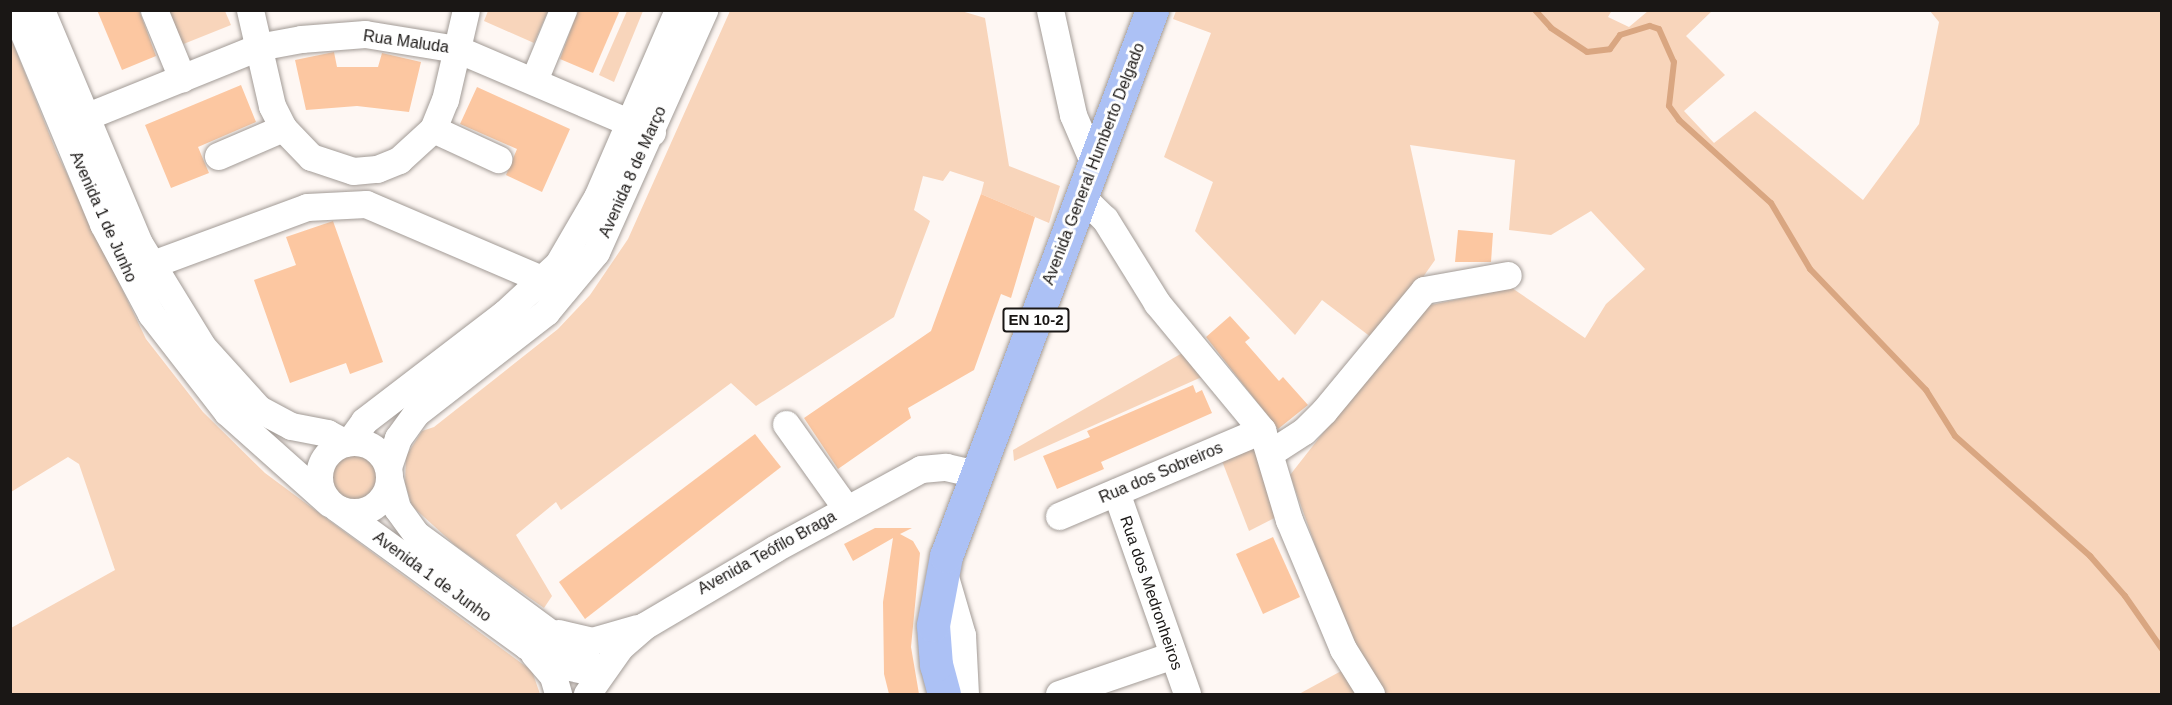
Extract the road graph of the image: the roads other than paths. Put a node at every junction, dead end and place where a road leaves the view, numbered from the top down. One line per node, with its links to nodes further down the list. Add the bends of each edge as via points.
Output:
1 (14, 10): 32 (street, Avenida 1 de Junho, via 103,224 151,314 227,412)
2 (41, 10): 15 (street, Avenida 1 de Junho)
3 (154, 10): 13 (street)
4 (250, 10): 11 (street)
5 (466, 10): 12 (street)
6 (563, 10): 14 (street)
7 (678, 10): 16 (street, Avenida 8 de Março)
8 (705, 10): 16 (street, Avenida 8 de Março)
9 (1050, 10): 21 (street, via 1073,115)
10 (1152, 10): 21 (main road, Avenida General Humberto Delgado / EN 10-2)
11 (258, 47): 12 (street, Rua Maluda, via 365,34); 13 (street, Rua Maluda); 17 (street, via 272,106)
12 (457, 49): 14 (street, Rua Maluda); 18 (street, via 445,100)
13 (182, 78): 15 (street, Rua Maluda)
14 (534, 80): 16 (street, Rua Maluda)
15 (85, 117): 23 (street, Avenida 1 de Junho)
16 (641, 127): 25 (street, Avenida 8 de Março, via 582,226); 29 (street, Avenida 8 de Março, via 614,218 571,287 546,312 416,413 398,438)
17 (283, 128): 18 (street, via 311,157 353,171 377,169 399,160); 19 (street)
18 (433, 129): 20 (street)
19 (218, 156)
20 (498, 159)
21 (1095, 166): 22 (main road, Avenida General Humberto Delgado / EN 10-2)
22 (1083, 198): 28 (street, via 1105,219 1157,303); 30 (main road, Avenida General Humberto Delgado / EN 10-2)
23 (150, 265): 25 (street, via 307,207 366,204); 27 (street, Avenida 1 de Junho, via 202,346 259,409 291,426 327,433)
24 (1508, 275): 28 (street, Rua dos Sobreiros, via 1424,290 1304,431)
25 (543, 280): 27 (street, Avenida 8 de Março, via 506,314 364,421)
26 (786, 424): 33 (street)
27 (347, 442): 29 (street, via 377,450); 32 (street, via 331,450 320,467 320,486)
28 (1266, 442): 31 (street, Rua dos Sobreiros); 45 (street, via 1289,520 1338,639)
29 (388, 472): 32 (street, via 376,505 357,512); 37 (street, Avenida 1 de Junho, via 397,508 416,534)
30 (977, 474): 33 (street, Avenida Teófilo Braga, via 946,467 921,469); 35 (main road, Avenida General Humberto Delgado / EN 10-2)
31 (1116, 492): 34 (street, Rua dos Sobreiros); 38 (street, Rua dos Medronheiros)
32 (333, 505): 37 (street, Avenida 1 de Junho)
33 (846, 508): 36 (street, Avenida Teófilo Braga)
34 (1059, 516)
35 (943, 569): 41 (main road, Avenida General Humberto Delgado / EN 10-2, via 933,625 936,665); 42 (street, via 962,635)
36 (644, 626): 37 (street, Avenida 1 de Junho, via 592,641); 39 (street, Avenida Teófilo Braga)
37 (535, 637): 39 (street, Avenida 1 de Junho); 40 (street, Avenida 1 de Junho)
38 (1173, 655): 43 (street); 44 (street, Rua dos Medronheiros)
39 (593, 684)
40 (558, 694)
41 (944, 694)
42 (964, 694)
43 (1059, 694)
44 (1187, 694)
45 (1371, 694)

